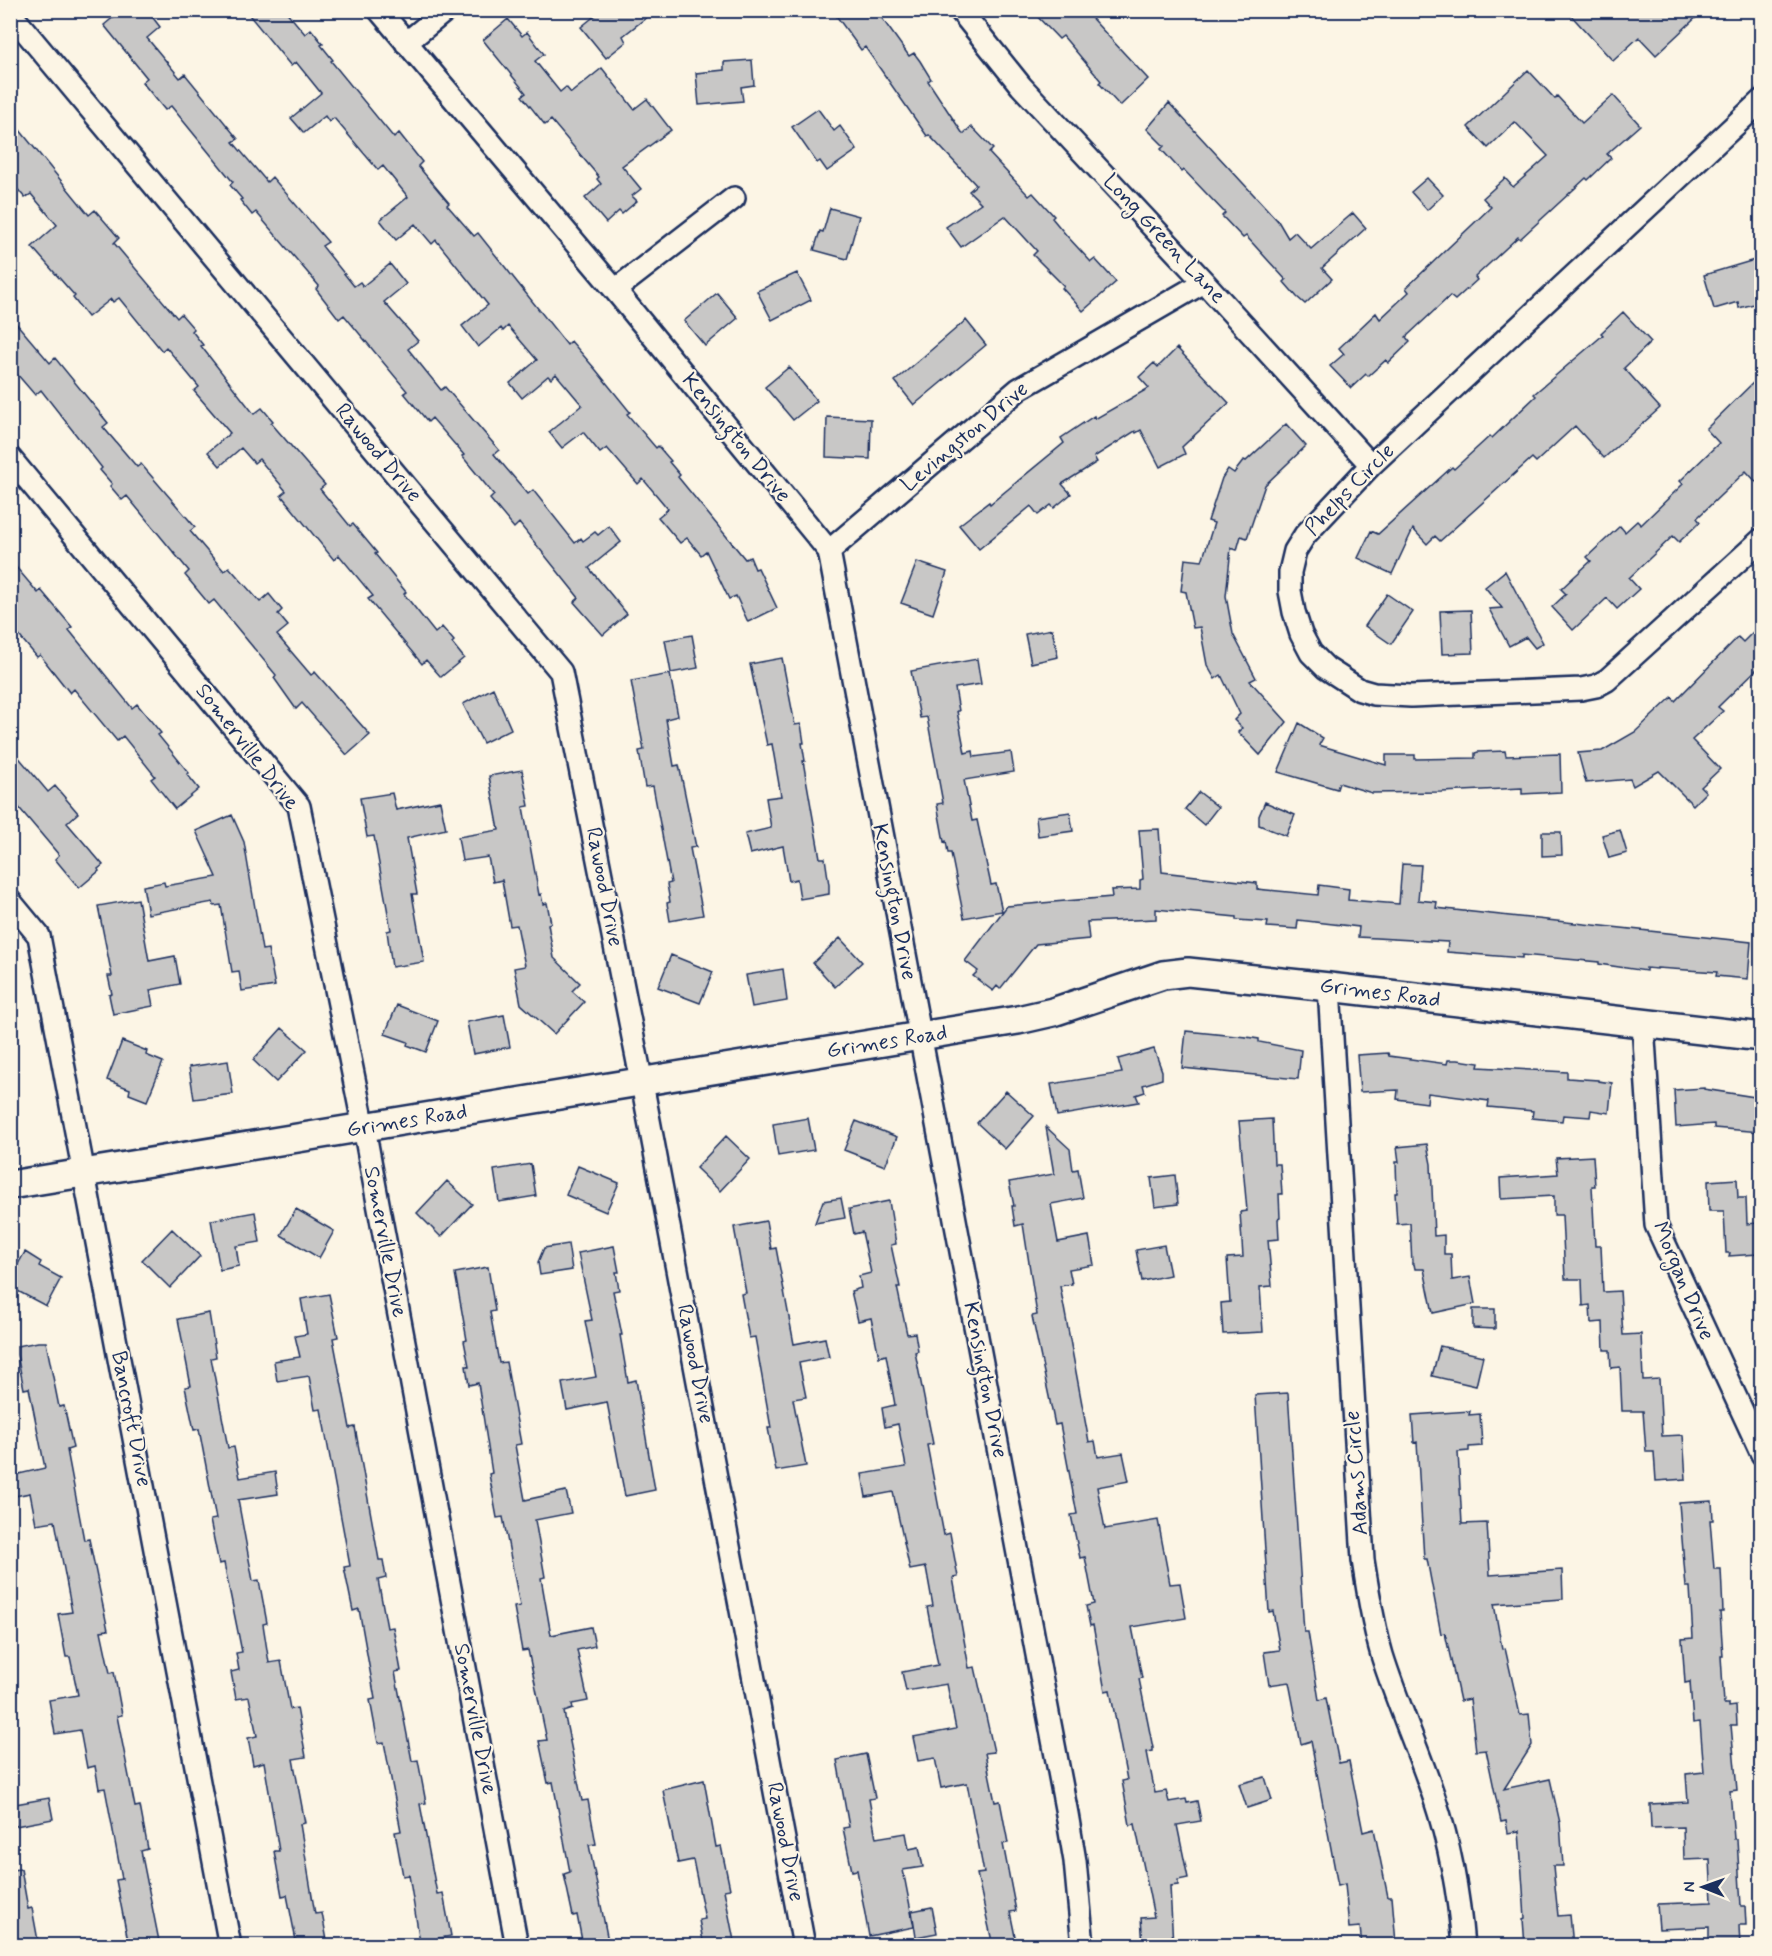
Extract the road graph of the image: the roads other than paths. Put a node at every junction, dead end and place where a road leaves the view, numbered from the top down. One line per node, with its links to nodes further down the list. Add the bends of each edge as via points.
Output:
1 (379, 10): 5 (street, Kensington Drive)
2 (446, 10): 5 (street)
3 (960, 10): 8 (street, Long Green Lane, via 1021,86)
4 (10, 13): 19 (street, Rawood Drive, via 561,672)
5 (406, 43): 9 (street, Kensington Drive)
6 (1761, 100): 11 (street, Phelps Circle)
7 (734, 198): 9 (street)
8 (1204, 282): 11 (street, Long Green Lane); 13 (street, Levingston Drive, via 1019,389)
9 (615, 290): 13 (street, Kensington Drive)
10 (10, 458): 20 (street, Somerville Drive, via 299,806)
11 (1371, 465): 12 (street, Phelps Circle, via 1305,534 1295,551 1290,591 1301,634 1311,653 1344,682 1374,694 1501,694 1596,686 1632,659)
12 (1761, 539)
13 (830, 551): 17 (street, Kensington Drive)
14 (10, 901): 21 (street, Bancroft Drive, via 39,936)
15 (1329, 987): 16 (street, Grimes Road); 17 (street, Grimes Road, via 1174,973 1053,1012); 28 (street, Adams Circle, via 1363,1560 1381,1652 1443,1828 1457,1891)
16 (1643, 1024): 18 (street, Grimes Road); 23 (street, Morgan Drive, via 1656,1225)
17 (920, 1036): 19 (street, Grimes Road); 27 (street, Kensington Drive, via 1067,1814)
18 (1761, 1037)
19 (642, 1083): 20 (street, Grimes Road); 26 (street, Rawood Drive)
20 (364, 1128): 21 (street, Grimes Road); 25 (street, Somerville Drive)
21 (85, 1172): 22 (street, Grimes Road); 24 (street, Bancroft Drive)
22 (10, 1185)
23 (1761, 1454)
24 (230, 1946)
25 (517, 1946)
26 (804, 1946)
27 (1083, 1946)
28 (1463, 1946)

